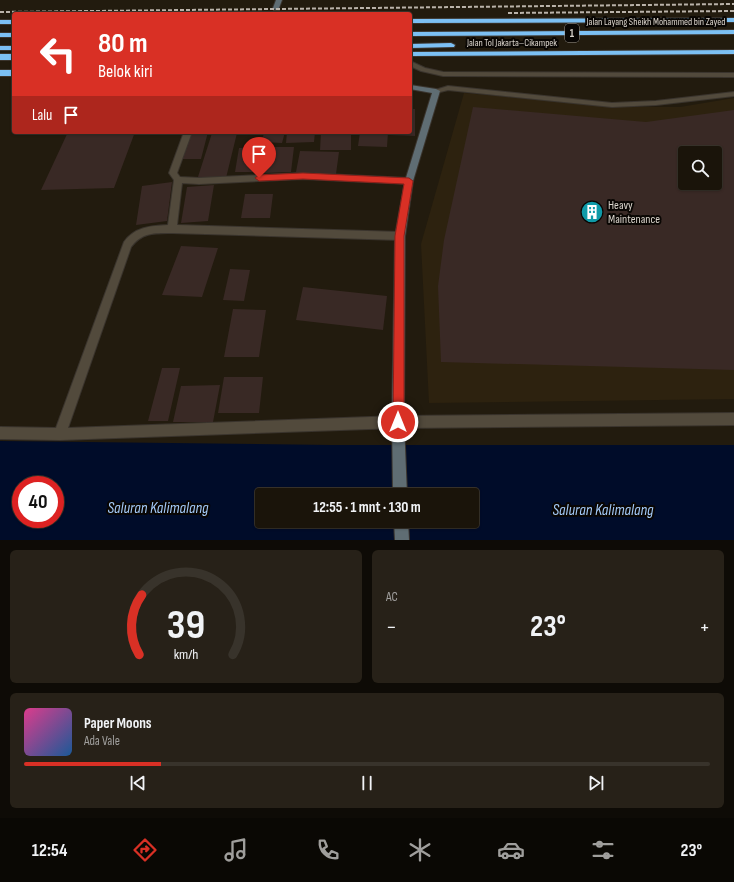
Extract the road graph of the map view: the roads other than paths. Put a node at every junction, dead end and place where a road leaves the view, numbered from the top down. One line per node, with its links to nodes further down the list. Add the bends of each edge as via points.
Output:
1 (279, 0): 2 (street)
2 (276, 8)
3 (734, 20): 4 (highway, Jalan Tol Jakarta–Cikampek / 1)
4 (412, 21)
5 (0, 22): 6 (highway)
6 (12, 22)
7 (734, 32): 8 (highway, Jalan Layang Sheikh Mohammed bin Zayed / 1)
8 (412, 34)
9 (0, 35): 10 (highway)
10 (12, 35)
11 (412, 46): 12 (highway, 1)
12 (734, 46)
13 (0, 48): 14 (highway)
14 (12, 48)
15 (734, 52): 16 (highway, Jalan Tol Jakarta–Cikampek / 1)
16 (412, 54)
17 (0, 57): 18 (highway)
18 (12, 57)
19 (412, 64): 22 (lane, via 423,70 443,74)
20 (12, 73): 21 (highway)
21 (0, 74)
22 (734, 75)
23 (412, 88): 24 (street)
24 (436, 91): 25 (street, via 448,88 612,104 656,103); 28 (street)
25 (734, 94)
26 (187, 134): 27 (street, via 173,173)
27 (178, 180): 28 (street, via 199,182 303,176); 29 (street)
28 (409, 181): 30 (street)
29 (172, 229): 30 (street); 34 (street, via 145,230 133,236 127,245)
30 (400, 236): 32 (street)
31 (734, 419): 32 (street)
32 (398, 422): 34 (street); 35 (street)
33 (0, 433): 34 (street)
34 (60, 434)
35 (400, 488)
36 (401, 528): 37 (street)
37 (402, 540)

